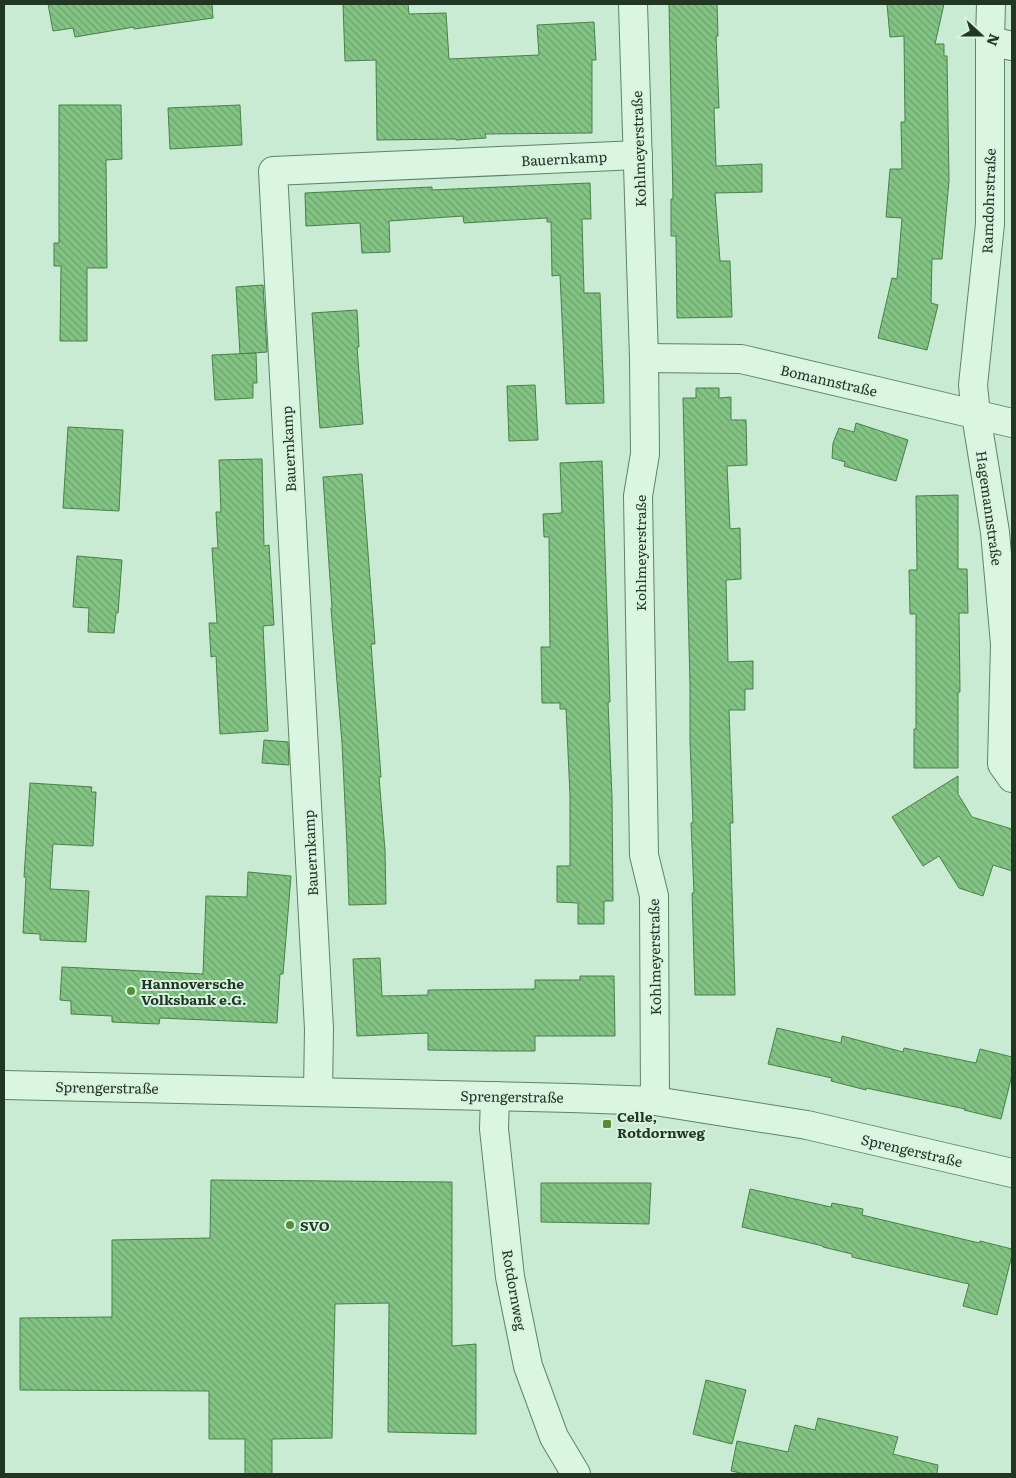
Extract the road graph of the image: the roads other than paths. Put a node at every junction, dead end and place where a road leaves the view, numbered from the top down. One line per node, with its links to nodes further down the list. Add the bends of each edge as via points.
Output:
1 (633, 4): 4 (street, Kohlmeyerstraße)
2 (990, 4): 3 (street, Ramdohrstraße)
3 (1001, 43): 6 (street, Ramdohrstraße, via 990,224 973,385)
4 (638, 155): 5 (street, Kohlmeyerstraße); 10 (street, Bauernkamp, via 273,171 319,1030)
5 (644, 358): 6 (street, Bomannstraße, via 741,359); 12 (street, Kohlmeyerstraße, via 645,454 638,506 644,855 654,896)
6 (976, 415): 7 (street, Bomannstraße); 8 (street, Hagemannstraße, via 995,532 1005,644 1002,764)
7 (1012, 423)
8 (1012, 778)
9 (4, 1085): 10 (street, Sprengerstraße)
10 (318, 1092): 11 (street, Sprengerstraße)
11 (495, 1096): 12 (street, Sprengerstraße); 14 (street, Rotdornweg, via 494,1129 510,1277 528,1366 554,1437)
12 (655, 1101): 13 (street, Sprengerstraße, via 807,1125)
13 (1012, 1173)
14 (576, 1474)

